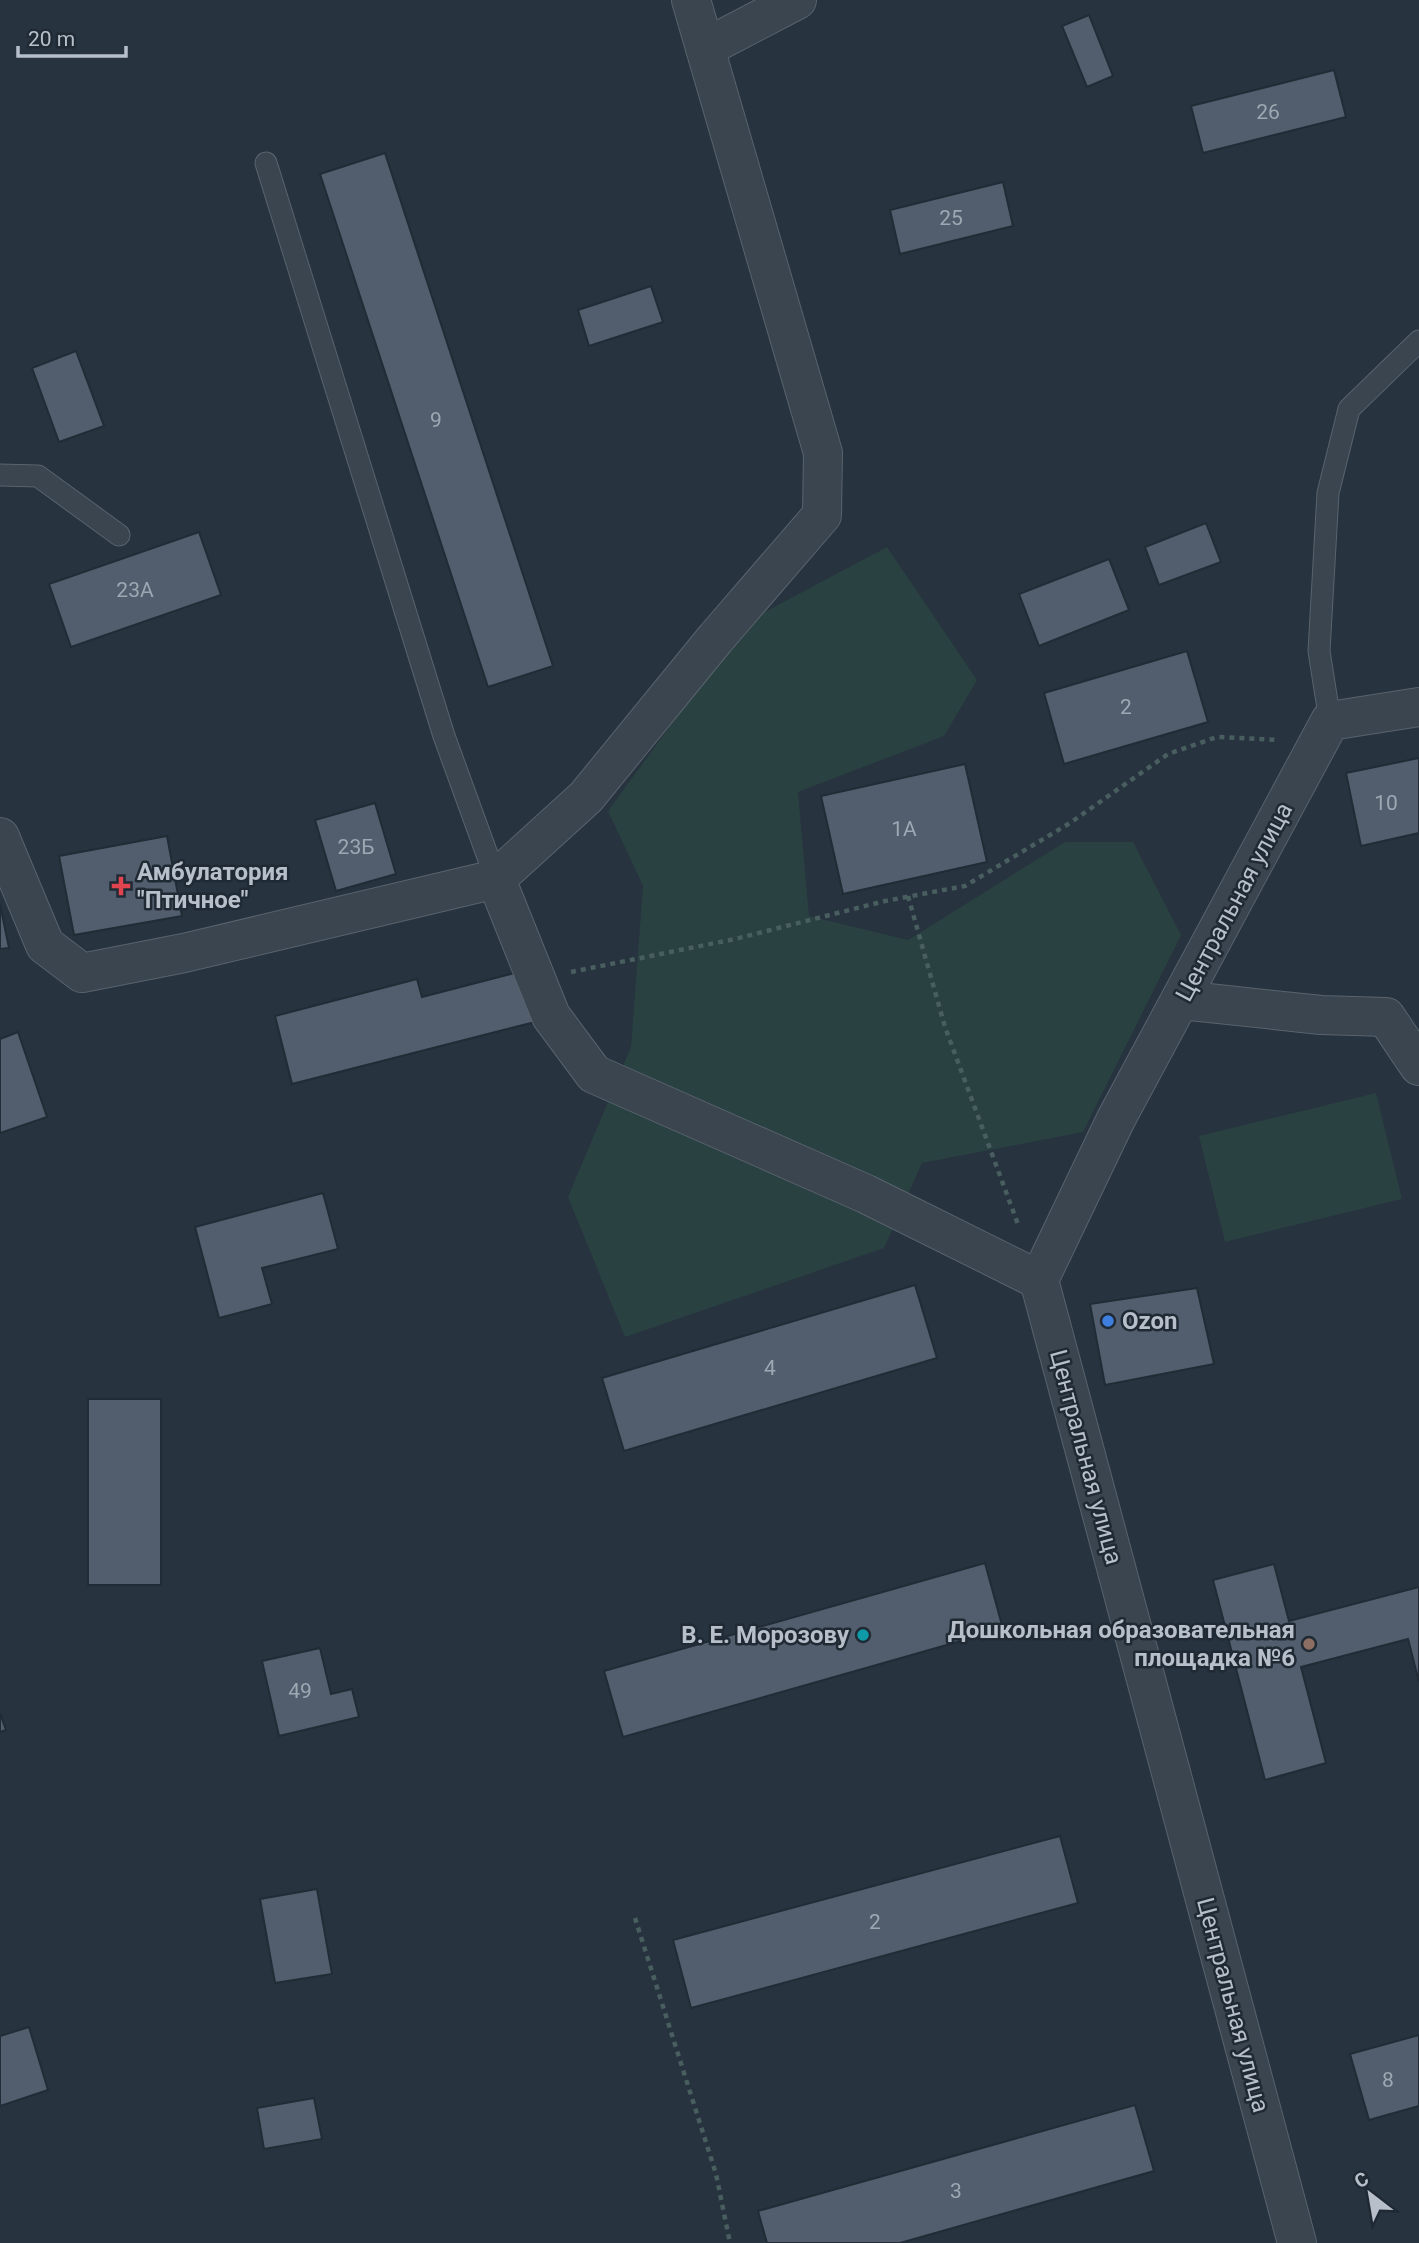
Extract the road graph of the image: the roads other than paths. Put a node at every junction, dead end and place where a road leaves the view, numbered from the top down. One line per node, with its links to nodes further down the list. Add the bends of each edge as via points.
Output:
1 (691, 0): 3 (street)
2 (797, 0): 3 (street)
3 (705, 48): 11 (street, via 823,453 822,515 586,797)
4 (266, 163): 11 (lane, via 444,736)
5 (1419, 341): 9 (lane, via 1349,409 1328,493 1319,651)
6 (0, 475): 7 (lane, via 38,476)
7 (119, 535)
8 (1419, 707): 9 (street)
9 (1324, 732): 12 (street, Центральная улица)
10 (0, 837): 11 (street, via 45,945 82,972 184,953)
11 (496, 879): 14 (street, via 551,1016 594,1074 866,1194)
12 (1181, 1000): 13 (street, via 1386,1017); 14 (street, Центральная улица, via 1116,1119)
13 (1419, 1066)
14 (1039, 1280): 15 (street, Центральная улица)
15 (1297, 2243)

